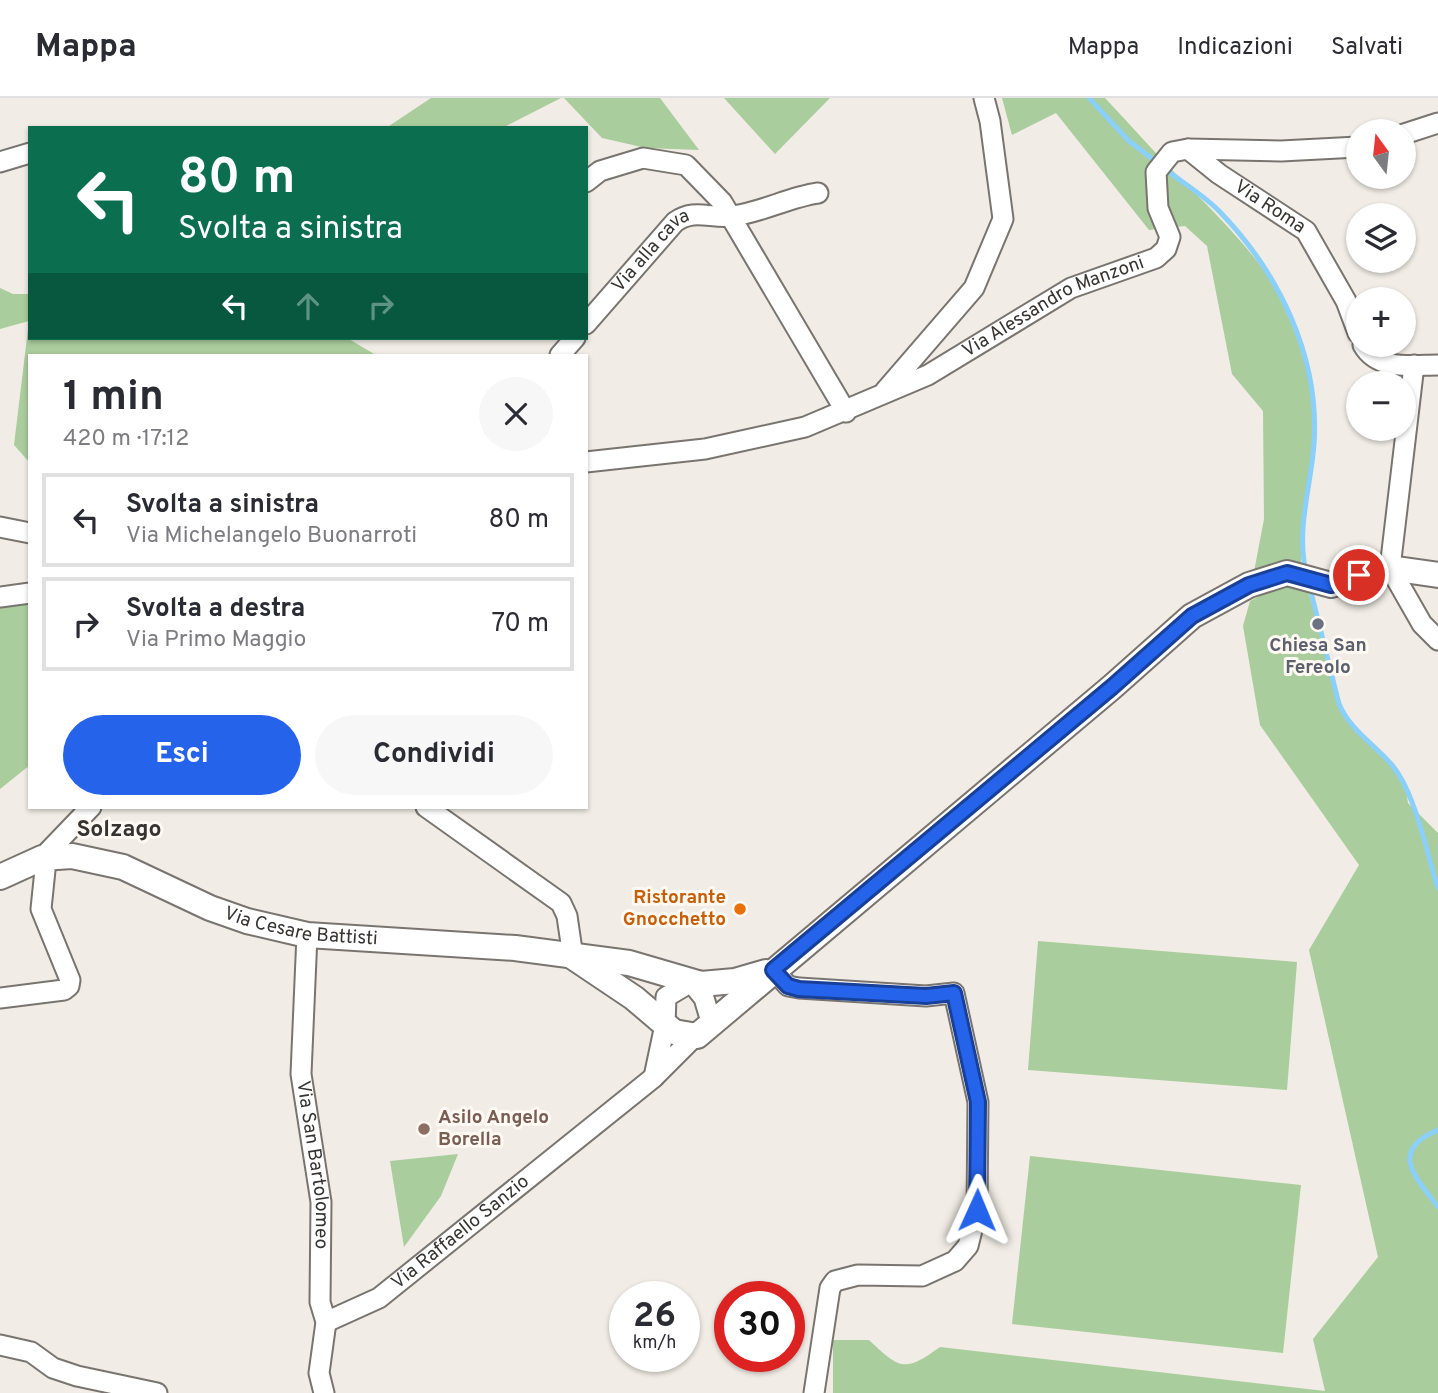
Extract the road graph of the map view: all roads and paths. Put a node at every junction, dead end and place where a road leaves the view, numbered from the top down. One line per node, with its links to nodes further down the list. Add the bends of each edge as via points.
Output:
1 (984, 98): 18 (street, via 1003,219 974,288)
2 (1438, 122): 3 (street)
3 (1416, 130)
4 (1346, 148): 5 (street)
5 (1180, 150): 11 (street, Via Roma, via 1306,231); 18 (street, Via Alessandro Manzoni, via 1156,172 1158,208 1170,237 1156,258 1071,288 929,376)
6 (28, 154): 7 (street)
7 (0, 162)
8 (588, 180): 10 (street, via 600,171 643,158 686,165)
9 (818, 192): 10 (street, Via alla cava)
10 (731, 217): 12 (street, Via alla cava, via 696,213 675,222); 19 (street)
11 (1346, 301)
12 (588, 322)
13 (573, 340): 14 (street)
14 (561, 354)
15 (1372, 357): 16 (street, via 1390,365)
16 (1413, 365): 17 (street); 23 (street)
17 (1438, 365)
18 (885, 391): 19 (street, Via Alessandro Manzoni)
19 (846, 412): 20 (street, Via Alessandro Manzoni, via 804,427 705,449)
20 (588, 462)
21 (0, 527): 22 (street)
22 (28, 533)
23 (1390, 568): 24 (street); 27 (street, via 1422,624); 34 (street, via 1331,585 1287,573 1249,585 1192,616)
24 (1438, 575)
25 (28, 593): 26 (street)
26 (0, 597)
27 (1438, 640)
28 (90, 809): 30 (street)
29 (429, 809): 33 (street, via 561,903)
30 (42, 858): 31 (street); 32 (street, Via Cesare Battisti, via 72,856 123,867 210,908); 36 (street, via 41,909 69,986)
31 (0, 877)
32 (307, 935): 33 (street, Via Cesare Battisti, via 515,948); 40 (street, Via San Bartolomeo, via 301,1074 321,1202 320,1302)
33 (573, 957): 35 (street, Via Cesare Battisti, via 629,962); 37 (street, Via Cesare Battisti)
34 (773, 970): 35 (street, Via Cesare Battisti, via 735,981); 38 (street); 44 (street, via 788,986 799,989 926,996 954,993 978,1102 977,1210 968,1246 955,1261 922,1276 858,1275 835,1281 830,1288)
35 (691, 982): 37 (street, via 666,997); 38 (street, via 704,998)
36 (0, 998)
37 (665, 1025): 38 (street, via 684,1036); 39 (street)
38 (703, 1031): 39 (street, Via Raffaello Sanzio)
39 (653, 1078): 40 (street, Via Raffaello Sanzio, via 379,1298)
40 (326, 1322): 43 (street, Via San Bartolomeo, via 319,1357)
41 (0, 1345): 42 (street, via 31,1352 53,1368 77,1376)
42 (157, 1393)
43 (324, 1393)
44 (814, 1393)

